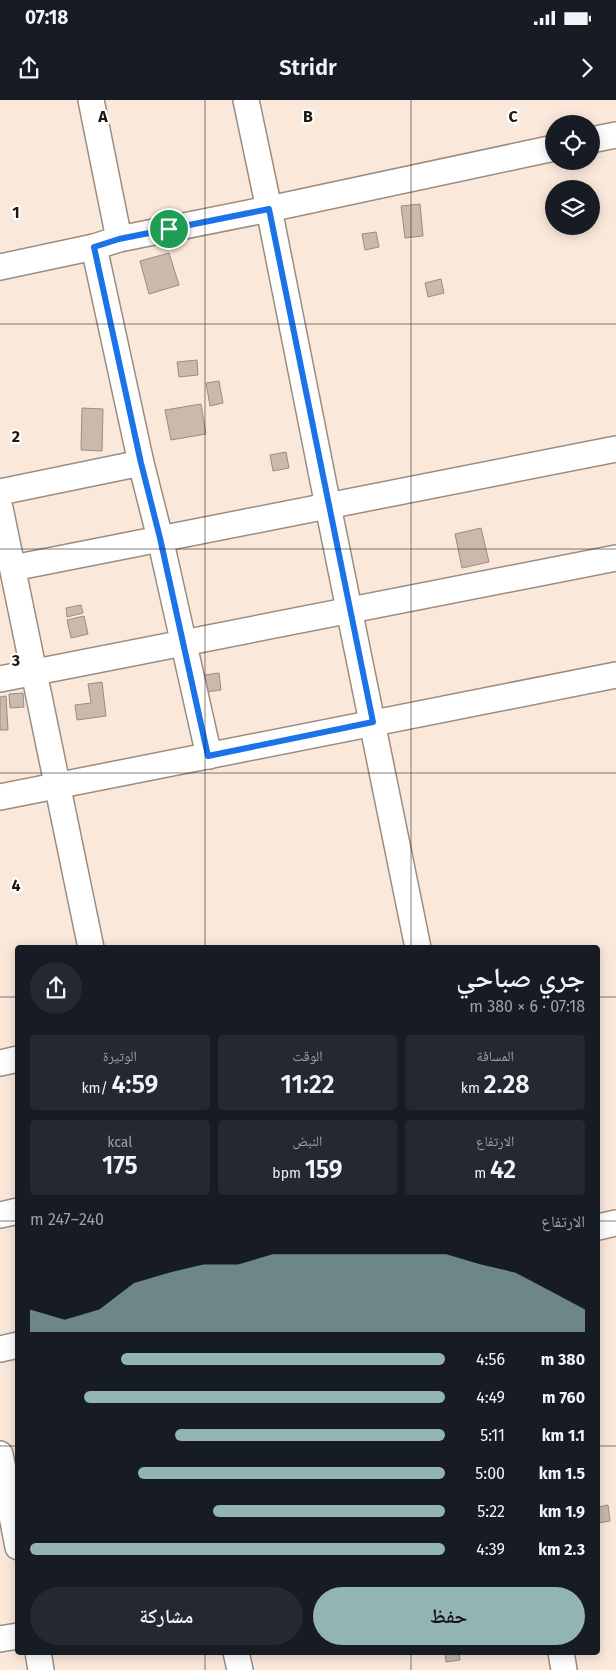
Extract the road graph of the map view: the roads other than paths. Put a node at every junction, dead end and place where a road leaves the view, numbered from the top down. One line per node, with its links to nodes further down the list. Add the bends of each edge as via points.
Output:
1 (91, 100): 7 (street)
2 (246, 100): 6 (street)
3 (616, 135): 4 (street)
4 (600, 138)
5 (545, 150): 6 (street)
6 (269, 209): 7 (street); 13 (street)
7 (119, 239): 8 (street)
8 (94, 247): 9 (street); 11 (street)
9 (0, 267)
10 (616, 449): 13 (street)
11 (141, 463): 12 (street); 15 (street)
12 (0, 492)
13 (328, 506): 15 (street); 18 (street)
14 (0, 508): 17 (street)
15 (160, 538): 17 (street); 19 (street)
16 (616, 558): 18 (street)
17 (13, 568): 20 (street)
18 (350, 610): 19 (street); 23 (street)
19 (184, 642): 20 (street); 24 (street)
20 (34, 672): 22 (street); 25 (street)
21 (616, 675): 23 (street)
22 (0, 679)
23 (373, 722): 24 (street); 28 (street)
24 (208, 756): 25 (street)
25 (57, 786): 26 (street); 27 (street)
26 (0, 797)
27 (90, 945)
28 (417, 945)
29 (15, 1060): 30 (street)
30 (0, 1063)
31 (15, 1212): 32 (street)
32 (0, 1215)
33 (616, 1223): 34 (street)
34 (600, 1226)
35 (15, 1346): 36 (street)
36 (0, 1349)
37 (0, 1454): 38 (street)
38 (15, 1532)
39 (15, 1636): 40 (street)
40 (0, 1639)
41 (38, 1655): 44 (street)
42 (237, 1655): 45 (street)
43 (562, 1655): 46 (street)
44 (41, 1670)
45 (240, 1670)
46 (564, 1670)

